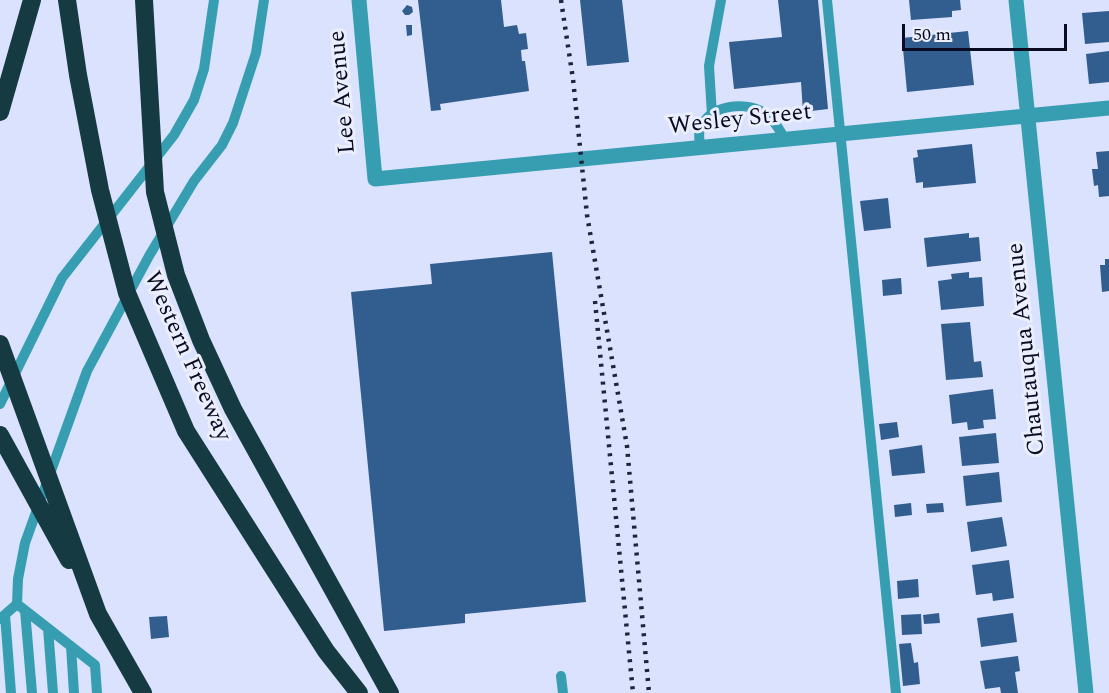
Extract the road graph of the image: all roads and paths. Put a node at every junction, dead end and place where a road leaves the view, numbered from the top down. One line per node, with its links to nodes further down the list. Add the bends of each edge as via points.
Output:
1 (32, 0): 11 (highway)
2 (67, 0): 33 (highway, Western Freeway, via 100,190 127,293 186,431 326,651)
3 (144, 0): 34 (highway, via 155,192 176,274 233,409)
4 (214, 0): 19 (lane, via 204,69 194,100 174,135 62,278)
5 (264, 0): 21 (lane, via 256,53 233,123 149,256 87,371 25,543 18,579)
6 (359, 0): 17 (street, Lee Avenue)
7 (721, 0): 12 (lane, via 709,66)
8 (826, 0): 14 (lane)
9 (1016, 0): 13 (street, Chautauqua Avenue)
10 (1109, 108): 13 (street, Wesley Street)
11 (0, 112)
12 (712, 115): 15 (lane, via 732,106 759,110 767,114); 16 (lane, via 700,130)
13 (1027, 116): 14 (street, Wesley Street); 37 (street, Chautauqua Avenue)
14 (839, 134): 15 (street, Wesley Street); 36 (lane)
15 (785, 139): 16 (street, Wesley Street)
16 (700, 147): 17 (street, Wesley Street)
17 (375, 179)
18 (0, 344): 22 (highway)
19 (0, 404)
20 (0, 435): 22 (highway)
21 (21, 607): 23 (lane); 24 (lane); 28 (lane)
22 (98, 614): 32 (highway)
23 (2, 617): 27 (lane)
24 (48, 628): 25 (lane); 29 (lane)
25 (71, 646): 30 (lane); 31 (lane, via 95,665)
26 (561, 676): 35 (lane)
27 (11, 693)
28 (32, 693)
29 (53, 693)
30 (74, 693)
31 (97, 693)
32 (143, 693)
33 (359, 693)
34 (390, 693)
35 (563, 693)
36 (896, 693)
37 (1086, 693)

